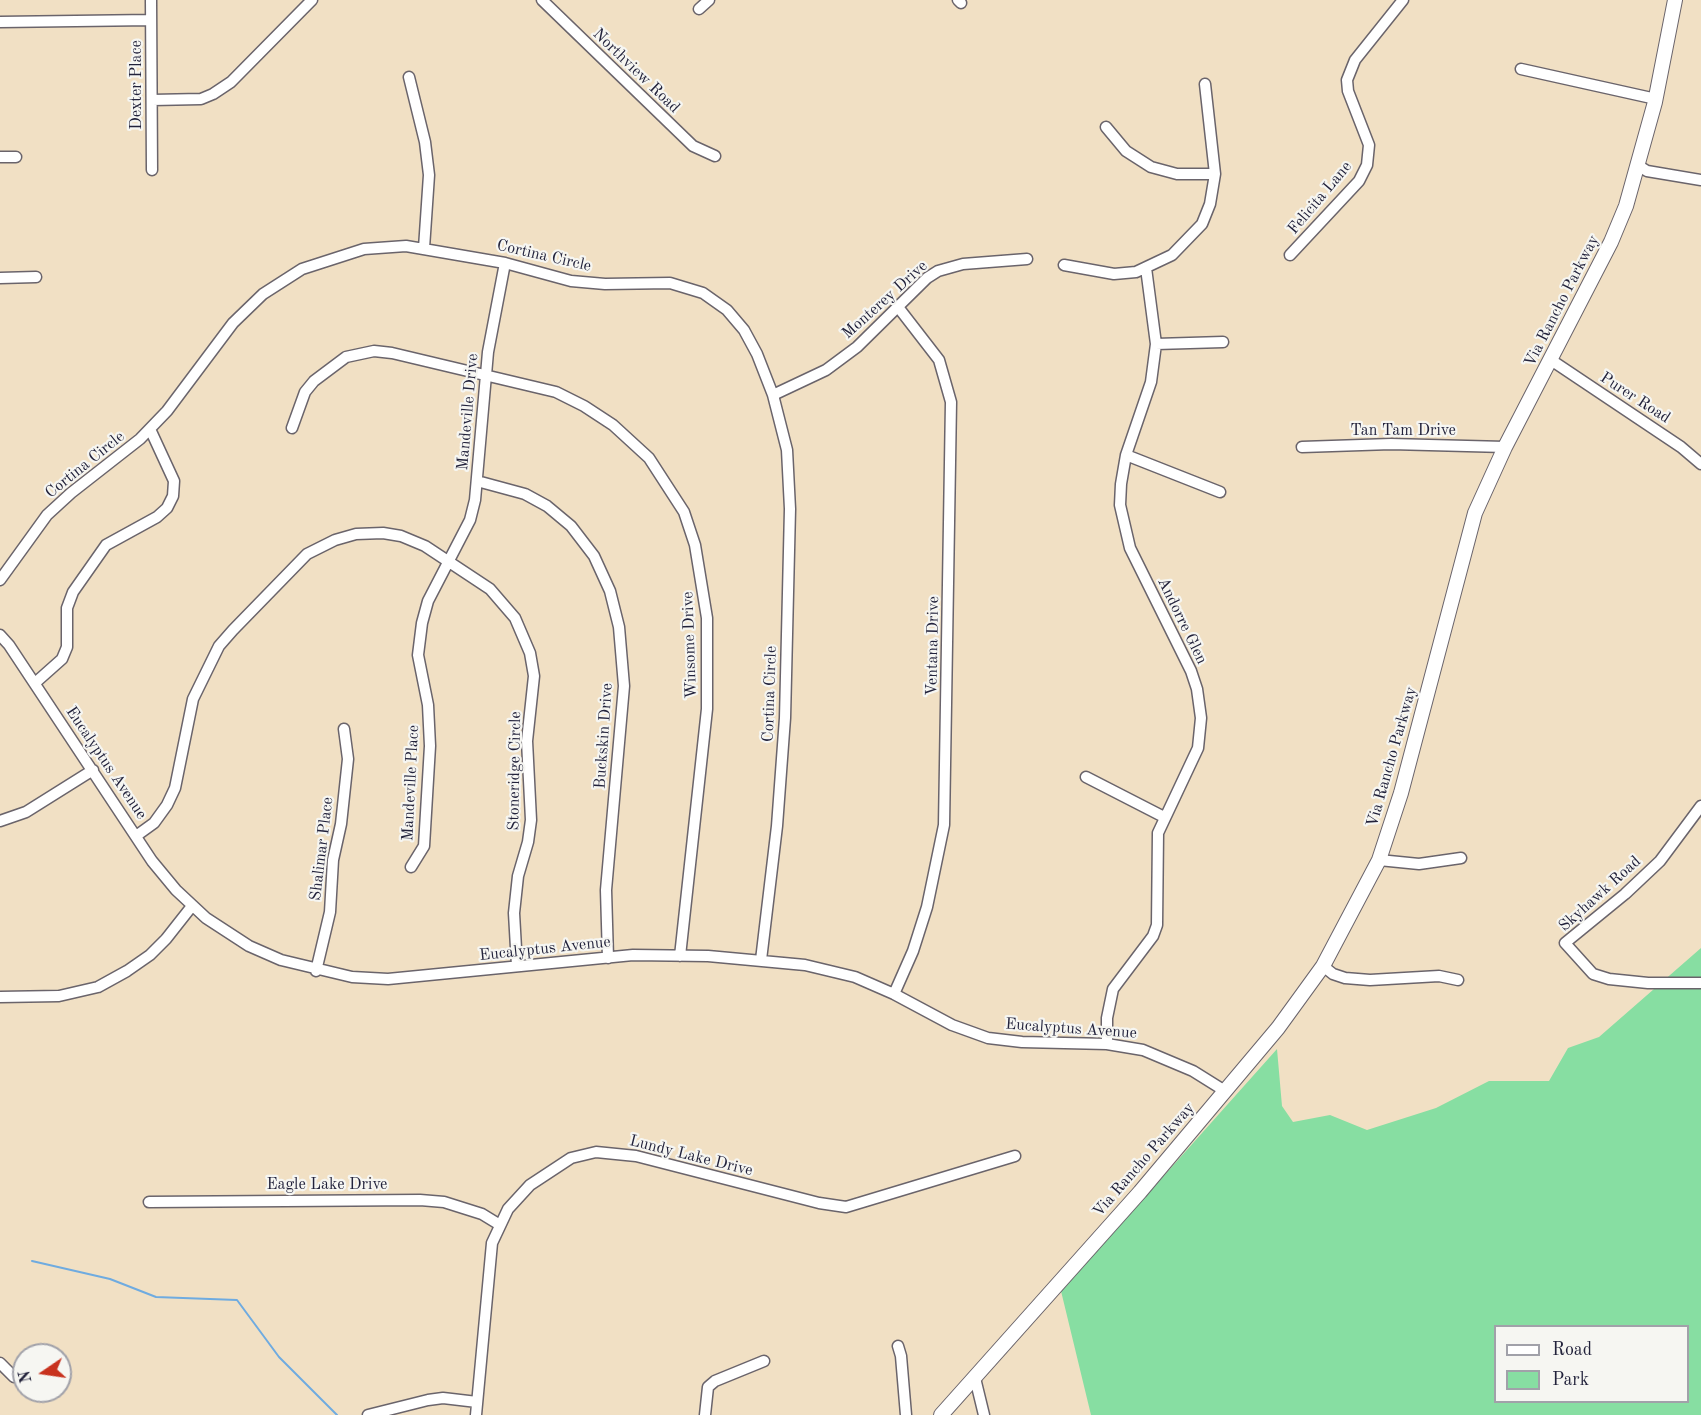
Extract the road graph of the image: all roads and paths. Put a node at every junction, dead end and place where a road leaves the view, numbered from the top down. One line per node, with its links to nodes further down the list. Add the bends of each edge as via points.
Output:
1 (151, 0): 8 (street, Dexter Place)
2 (312, 0): 14 (street, via 231,82 213,94 201,99)
3 (542, 0): 16 (street, Northview Road, via 693,146)
4 (709, 0): 7 (street)
5 (1403, 0): 24 (street, Felicita Lane, via 1355,60 1347,80 1369,145 1367,165 1359,181)
6 (1675, 0): 13 (main road, Via Rancho Parkway)
7 (699, 9)
8 (151, 20): 9 (street); 14 (street, Dexter Place)
9 (0, 22)
10 (1521, 69): 13 (street)
11 (409, 77): 23 (street, via 429,175)
12 (1205, 84): 21 (street)
13 (1656, 99): 19 (main road, Via Rancho Parkway)
14 (152, 100): 20 (street, Dexter Place)
15 (1106, 128): 21 (street, via 1126,151 1151,167 1177,174)
16 (715, 156)
17 (0, 157): 18 (street)
18 (16, 157)
19 (1639, 166): 22 (street, via 1647,171); 34 (main road, Via Rancho Parkway, via 1611,242)
20 (152, 170)
21 (1215, 174): 28 (street, via 1202,224 1172,255)
22 (1701, 180)
23 (424, 248): 26 (street, Cortina Circle); 38 (street, Cortina Circle, via 364,249 343,254 302,269 264,294 233,323)
24 (1290, 255)
25 (1027, 259): 31 (street, Monterey Drive, via 963,264 938,271)
26 (505, 263): 35 (street, Mandeville Drive); 36 (street, Cortina Circle, via 571,281 670,283 703,293 727,310 744,330 758,354)
27 (1064, 266): 28 (street, via 1114,274)
28 (1146, 268): 33 (street, Andorre Glen)
29 (36, 277): 30 (street)
30 (0, 278)
31 (898, 307): 36 (street, Monterey Drive, via 857,347 826,370); 68 (street, Ventana Drive, via 939,360 951,402 944,825 927,907)
32 (1223, 342): 33 (street)
33 (1155, 344): 41 (street, Andorre Glen, via 1151,382)
34 (1551, 360): 40 (main road, Via Rancho Parkway); 42 (street, Purer Road)
35 (486, 377): 37 (street, Winsome Drive, via 392,353 374,351 345,357 314,381); 43 (street, Mandeville Drive); 60 (street, Winsome Drive, via 556,392 613,425 649,458 684,512 695,545 707,618 709,675)
36 (773, 395): 62 (street, Cortina Circle, via 786,450 790,509 785,718)
37 (292, 428)
38 (150, 429): 46 (street, Cortina Circle, via 47,515); 48 (street, via 174,481 173,496 157,517 106,544 73,592 67,608 67,647 62,659)
39 (1302, 447): 40 (street, Tan Tam Drive)
40 (1505, 447): 57 (main road, Via Rancho Parkway, via 1475,513 1401,793)
41 (1126, 455): 44 (street); 53 (street, Andorre Glen, via 1120,484 1124,528 1130,548 1191,671 1201,718 1198,748)
42 (1701, 464)
43 (477, 481): 45 (street, Mandeville Drive, via 470,520); 61 (street, Buckskin Drive, via 525,494 547,506 571,526 594,556 610,591 624,686 606,890)
44 (1220, 492)
45 (448, 560): 55 (street, Stoneridge Circle, via 425,546 384,533 339,538 307,554 219,646 193,699 167,805 154,823); 58 (street, Mandeville Place, via 428,601 418,655 428,705 430,746 424,846); 63 (street, Stoneridge Circle, via 505,604 530,653 534,676 527,741 531,820 514,913)
46 (0, 580)
47 (0, 635): 48 (street, Eucalyptus Avenue)
48 (35, 683): 50 (street, Eucalyptus Avenue)
49 (344, 729): 65 (street, Shalimar Place, via 348,759 341,824 333,860 330,912)
50 (93, 770): 54 (street, via 26,812); 55 (street, Eucalyptus Avenue)
51 (1086, 777): 53 (street)
52 (1701, 806): 67 (street, Skyhawk Road, via 1660,861 1565,943 1593,974 1609,979)
53 (1164, 817): 70 (street, Andorre Glen, via 1156,855 1157,925 1113,989)
54 (0, 821)
55 (136, 836): 59 (street, Eucalyptus Avenue, via 152,861)
56 (1461, 858): 57 (street, via 1419,864)
57 (1378, 860): 64 (main road, Via Rancho Parkway)
58 (411, 867)
59 (192, 906): 65 (street, Eucalyptus Avenue, via 249,946); 69 (street, via 150,955 98,987 59,996)
60 (680, 956): 61 (street, Eucalyptus Avenue); 62 (street, Eucalyptus Avenue)
61 (608, 958): 63 (street, Eucalyptus Avenue)
62 (761, 960): 68 (street, Eucalyptus Avenue, via 855,977)
63 (518, 966): 65 (street, Eucalyptus Avenue, via 388,980)
64 (1323, 966): 66 (street, via 1345,978 1439,976); 71 (main road, Via Rancho Parkway)
65 (316, 971)
66 (1458, 980)
67 (1701, 983)
68 (894, 994): 70 (street, Eucalyptus Avenue, via 952,1025 988,1038)
69 (0, 997)
70 (1107, 1044): 71 (street, Eucalyptus Avenue, via 1158,1055)
71 (1225, 1091): 79 (main road, Via Rancho Parkway)
72 (1015, 1156): 74 (street, Lundy Lake Drive, via 846,1207 636,1156 596,1152 572,1158 530,1185)
73 (149, 1202): 74 (street, Eagle Lake Drive, via 420,1200 444,1202)
74 (500, 1224): 80 (street, Lundy Lake Drive, via 489,1261)
75 (898, 1346): 84 (street)
76 (764, 1361): 83 (street, via 708,1387)
77 (0, 1363): 78 (street)
78 (12, 1375)
79 (975, 1378): 85 (main road, Via Rancho Parkway); 86 (street)
80 (477, 1402): 81 (street, via 443,1398); 82 (street, Lundy Lake Drive)
81 (368, 1415)
82 (476, 1415)
83 (705, 1415)
84 (906, 1415)
85 (941, 1415)
86 (984, 1415)

